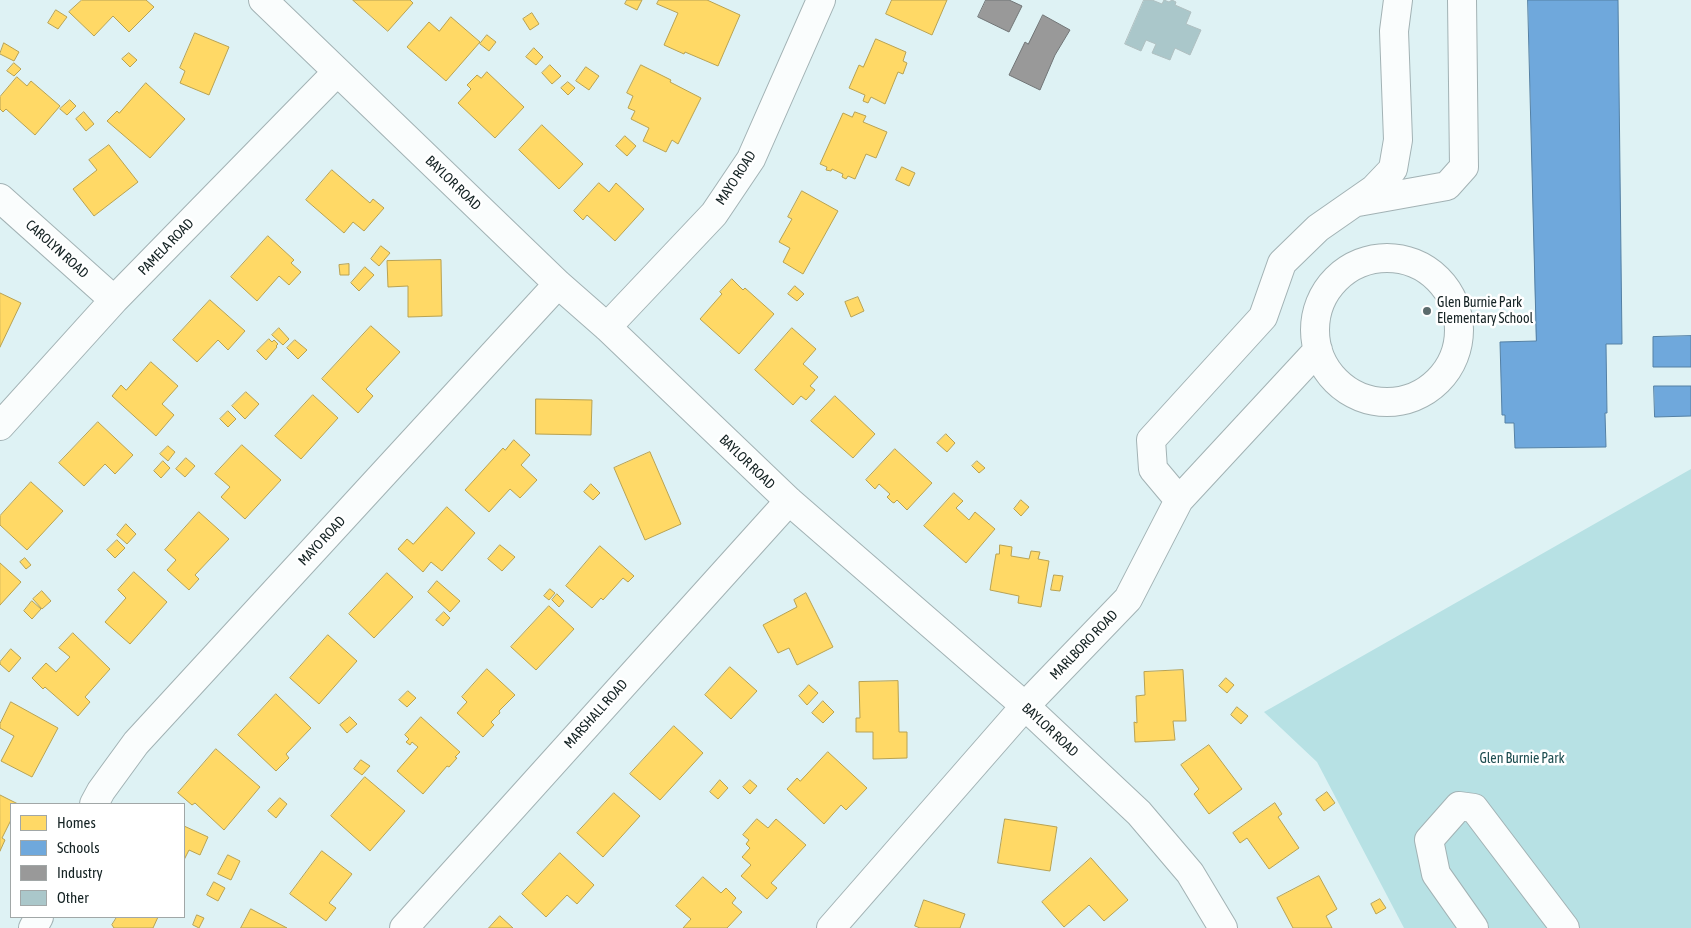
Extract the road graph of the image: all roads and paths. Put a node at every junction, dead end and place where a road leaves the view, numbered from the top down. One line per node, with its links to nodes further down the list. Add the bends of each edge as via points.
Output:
1 (263, 0): 5 (street, BAYLOR ROAD)
2 (821, 0): 10 (street, MAYO ROAD, via 751,159 714,214)
3 (1398, 0): 7 (street, via 1394,31 1398,140 1393,169 1374,189)
4 (1462, 0): 7 (street, via 1464,167 1447,186)
5 (337, 72): 8 (street, BAYLOR ROAD); 9 (street, PAMELA ROAD)
6 (0, 198): 9 (street, CAROLYN ROAD)
7 (1354, 203): 13 (street, via 1318,228 1282,263 1263,317 1151,440 1153,469)
8 (558, 284): 10 (street, BAYLOR ROAD); 16 (street, MAYO ROAD, via 136,743)
9 (114, 300): 12 (street, PAMELA ROAD)
10 (607, 327): 14 (street, BAYLOR ROAD)
11 (1318, 350): 11 (street, via 1316,315 1323,298 1333,282 1362,262 1380,258 1415,264 1437,279 1453,301 1458,318 1454,354 1446,370 1420,394 1385,402 1367,399 1336,381); 13 (street, MARLBORO ROAD)
12 (0, 426)
13 (1179, 500): 15 (street, MARLBORO ROAD, via 1128,599)
14 (789, 501): 15 (street, BAYLOR ROAD); 17 (street, MARSHALL ROAD)
15 (1025, 706): 18 (street, MARLBORO ROAD); 19 (street, BAYLOR ROAD, via 1139,813 1190,873)
16 (95, 803)
17 (404, 928)
18 (831, 928)
19 (1223, 928)
20 (1474, 928): 21 (street, via 1436,874 1429,840 1459,806 1474,808)
21 (1564, 928)

